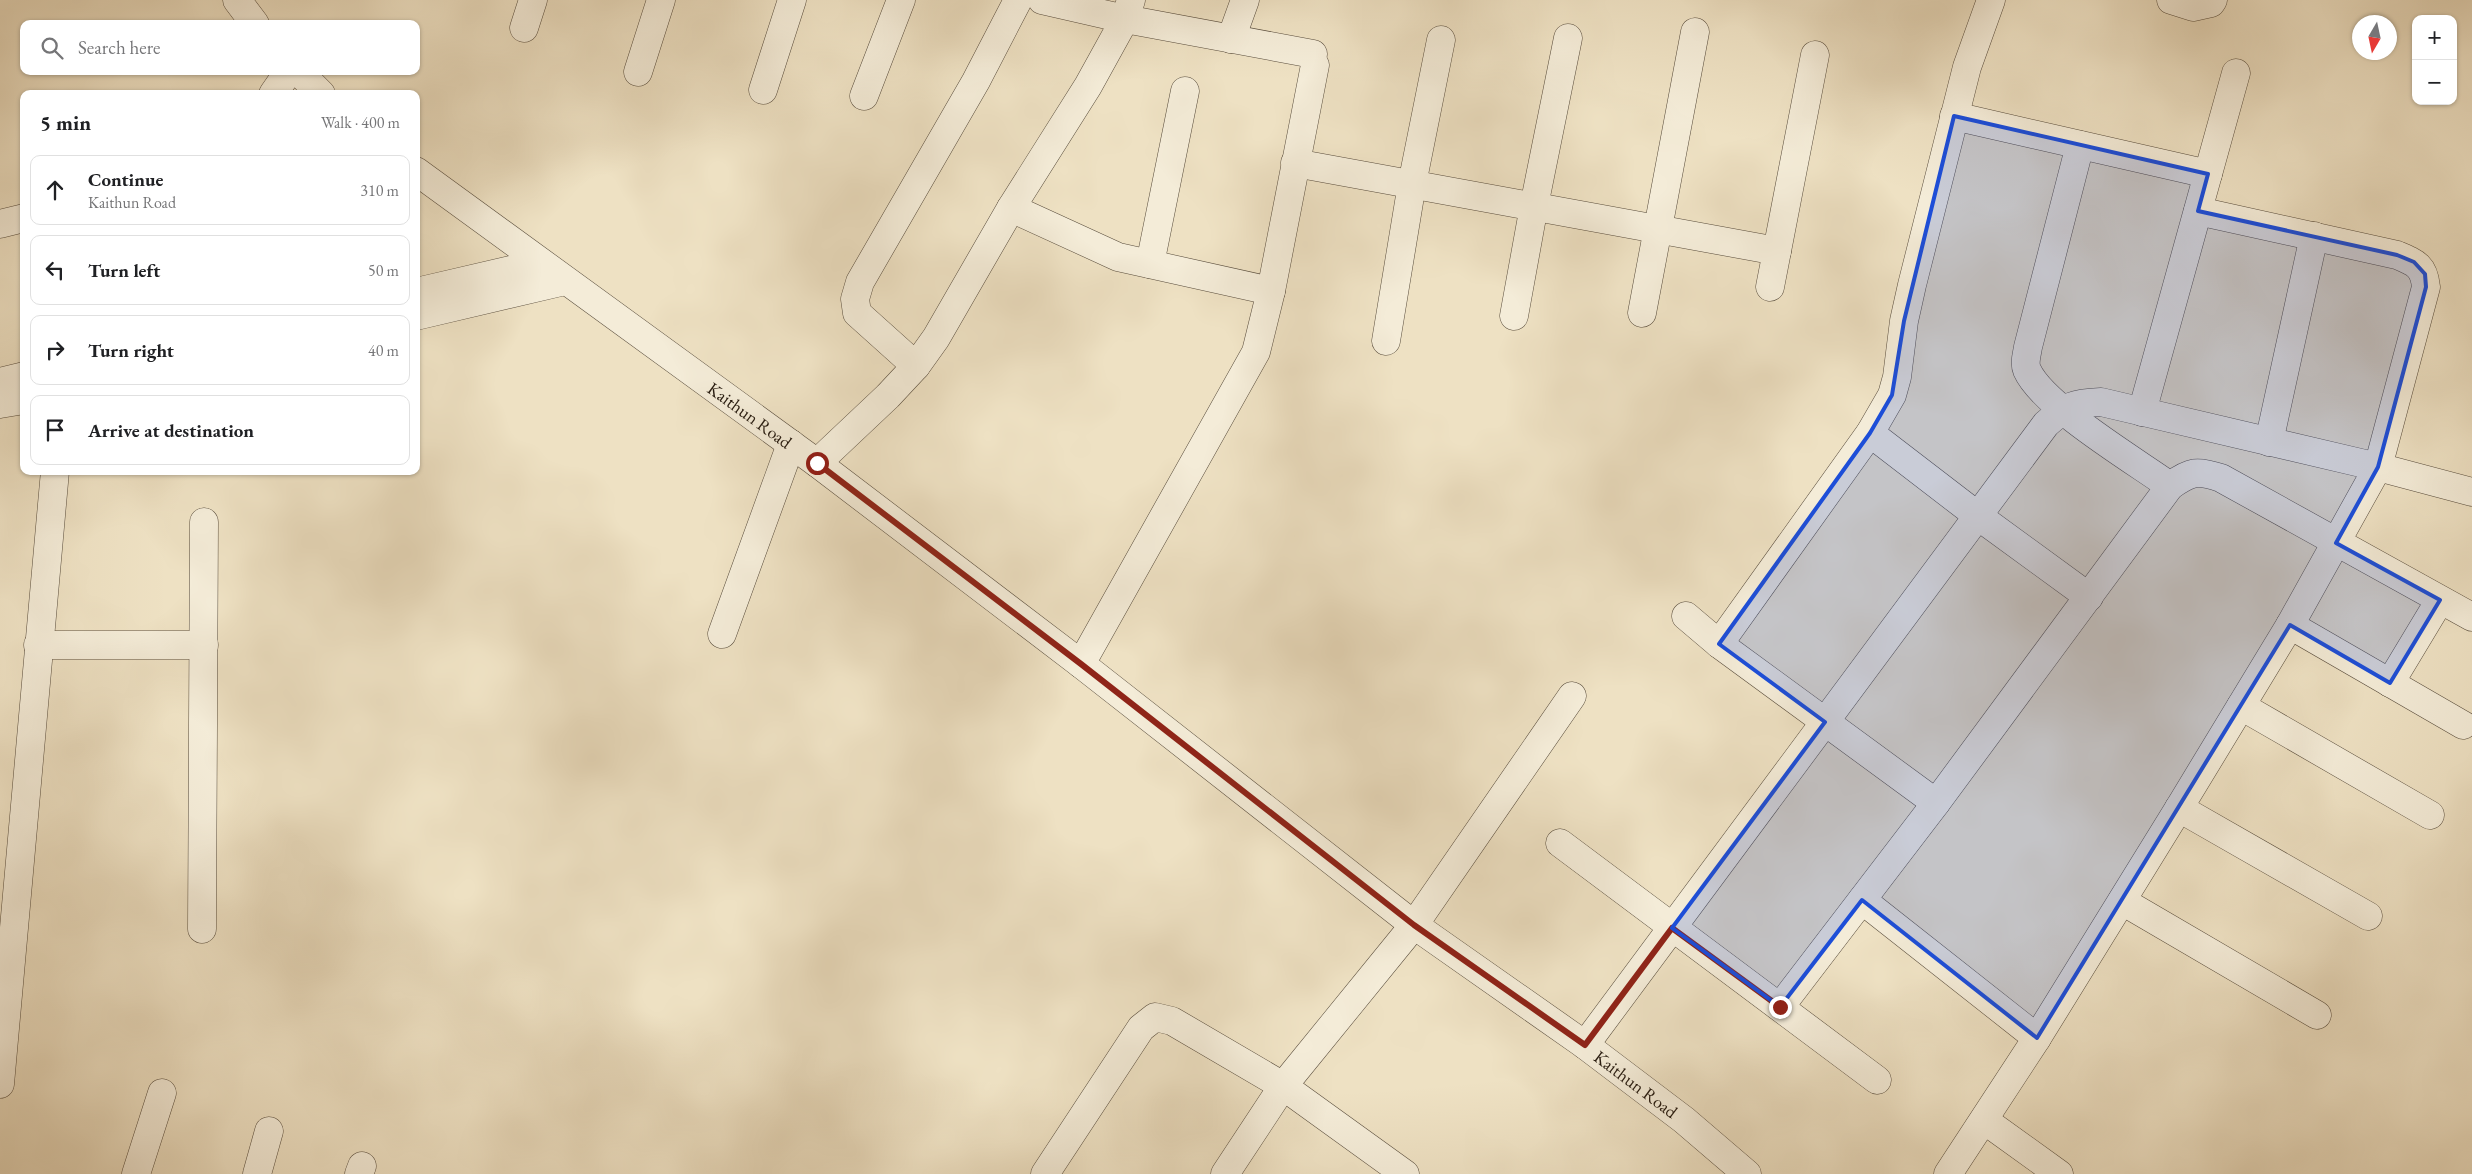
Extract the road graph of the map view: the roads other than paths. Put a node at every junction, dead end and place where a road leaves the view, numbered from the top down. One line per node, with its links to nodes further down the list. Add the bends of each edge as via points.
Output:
1 (533, 0): 12 (street)
2 (661, 0): 18 (street)
3 (792, 0): 24 (street)
4 (900, 0): 26 (street)
5 (1018, 0): 51 (street, via 976,81 860,282 855,299 856,313)
6 (1042, 0): 11 (street)
7 (1245, 0): 15 (street)
8 (1991, 0): 27 (street, via 1967,67)
9 (2171, 0): 10 (street, via 2193,7)
10 (2213, 0)
11 (1128, 9): 15 (street); 34 (street, via 1088,86)
12 (524, 28)
13 (1695, 32): 38 (street)
14 (1568, 38): 33 (street)
15 (1231, 39): 29 (street, via 1314,60)
16 (1441, 40): 32 (street)
17 (1815, 55): 40 (street)
18 (638, 72)
19 (2236, 73): 30 (street)
20 (286, 75): 22 (street)
21 (302, 75): 23 (street)
22 (276, 90)
23 (317, 90)
24 (763, 90)
25 (1186, 91): 42 (street)
26 (864, 96)
27 (1954, 116): 28 (street); 58 (street, via 1904,320 1897,377 1892,395)
28 (2080, 144): 30 (street); 56 (street, via 2028,347 2026,367 2034,383)
29 (1295, 163): 32 (street); 46 (street)
30 (2208, 174): 35 (street)
31 (420, 175): 41 (street, Kaithun Road)
32 (1412, 184): 33 (street); 50 (street)
33 (1534, 206): 38 (street); 49 (street)
34 (1011, 208): 42 (street, via 1118,257); 51 (street, via 936,338)
35 (2198, 211): 39 (street); 57 (street)
36 (20, 219): 37 (street)
37 (0, 224)
38 (1658, 229): 40 (street); 47 (street)
39 (2314, 236): 59 (street); 62 (street, via 2397,255 2414,262 2425,274 2426,288)
40 (1776, 251): 44 (street)
41 (541, 264): 43 (street, Kaithun Road); 45 (street)
42 (1150, 264): 46 (street)
43 (565, 281): 48 (street); 60 (street, Kaithun Road)
44 (1770, 287)
45 (420, 291)
46 (1271, 291): 78 (street, via 1256,352)
47 (1642, 313)
48 (420, 315)
49 (1514, 316)
50 (1386, 342)
51 (916, 366): 61 (street)
52 (20, 377): 53 (street)
53 (0, 382)
54 (20, 401): 55 (street)
55 (0, 404)
56 (2062, 409): 57 (street, via 2077,403 2101,402); 64 (street); 66 (street, via 2046,424)
57 (2142, 412): 59 (street)
58 (1870, 433): 66 (street); 75 (street)
59 (2269, 442): 62 (street)
60 (791, 444): 61 (street, Kaithun Road); 74 (street)
61 (817, 463): 78 (street, Kaithun Road)
62 (2378, 467): 65 (street); 68 (street)
63 (55, 475): 76 (street)
64 (2170, 486): 68 (street, via 2185,475 2200,472 2222,478); 69 (street)
65 (2472, 492)
66 (1978, 516): 69 (street); 82 (street)
67 (204, 522): 77 (street)
68 (2336, 543): 70 (street); 73 (street)
69 (2089, 597): 84 (street)
70 (2440, 600): 72 (street); 79 (street)
71 (1686, 616): 75 (street)
72 (2472, 617)
73 (2290, 625): 79 (street); 81 (street)
74 (722, 634)
75 (1719, 644): 82 (street)
76 (38, 645): 77 (street); 99 (street)
77 (204, 645): 93 (street)
78 (1081, 664): 91 (street, Kaithun Road)
79 (2390, 683): 83 (street)
80 (1572, 696): 91 (street)
81 (2241, 706): 85 (street); 86 (street)
82 (1825, 722): 84 (street); 92 (street)
83 (2463, 725)
84 (1936, 803): 88 (street)
85 (2179, 808): 89 (street); 90 (street)
86 (2430, 815)
87 (1560, 843): 92 (street)
88 (1862, 900): 94 (street); 96 (street)
89 (2122, 901): 95 (street); 96 (street)
90 (2368, 916)
91 (1414, 925): 97 (street, Kaithun Road); 100 (street)
92 (1672, 928): 94 (street); 97 (street)
93 (202, 929)
94 (1780, 1007): 98 (street)
95 (2317, 1015)
96 (2037, 1038): 102 (street)
97 (1585, 1045): 109 (street, Kaithun Road, via 1684,1120)
98 (1877, 1080)
99 (0, 1084)
100 (1283, 1086): 104 (street); 107 (street, via 1172,1021 1155,1017 1141,1028); 108 (street)
101 (162, 1093): 105 (street)
102 (1984, 1120): 110 (street); 111 (street)
103 (269, 1131): 106 (street)
104 (1403, 1173)
105 (136, 1174)
106 (257, 1174)
107 (1046, 1174)
108 (1225, 1174)
109 (1746, 1174)
110 (1948, 1174)
111 (2059, 1174)

